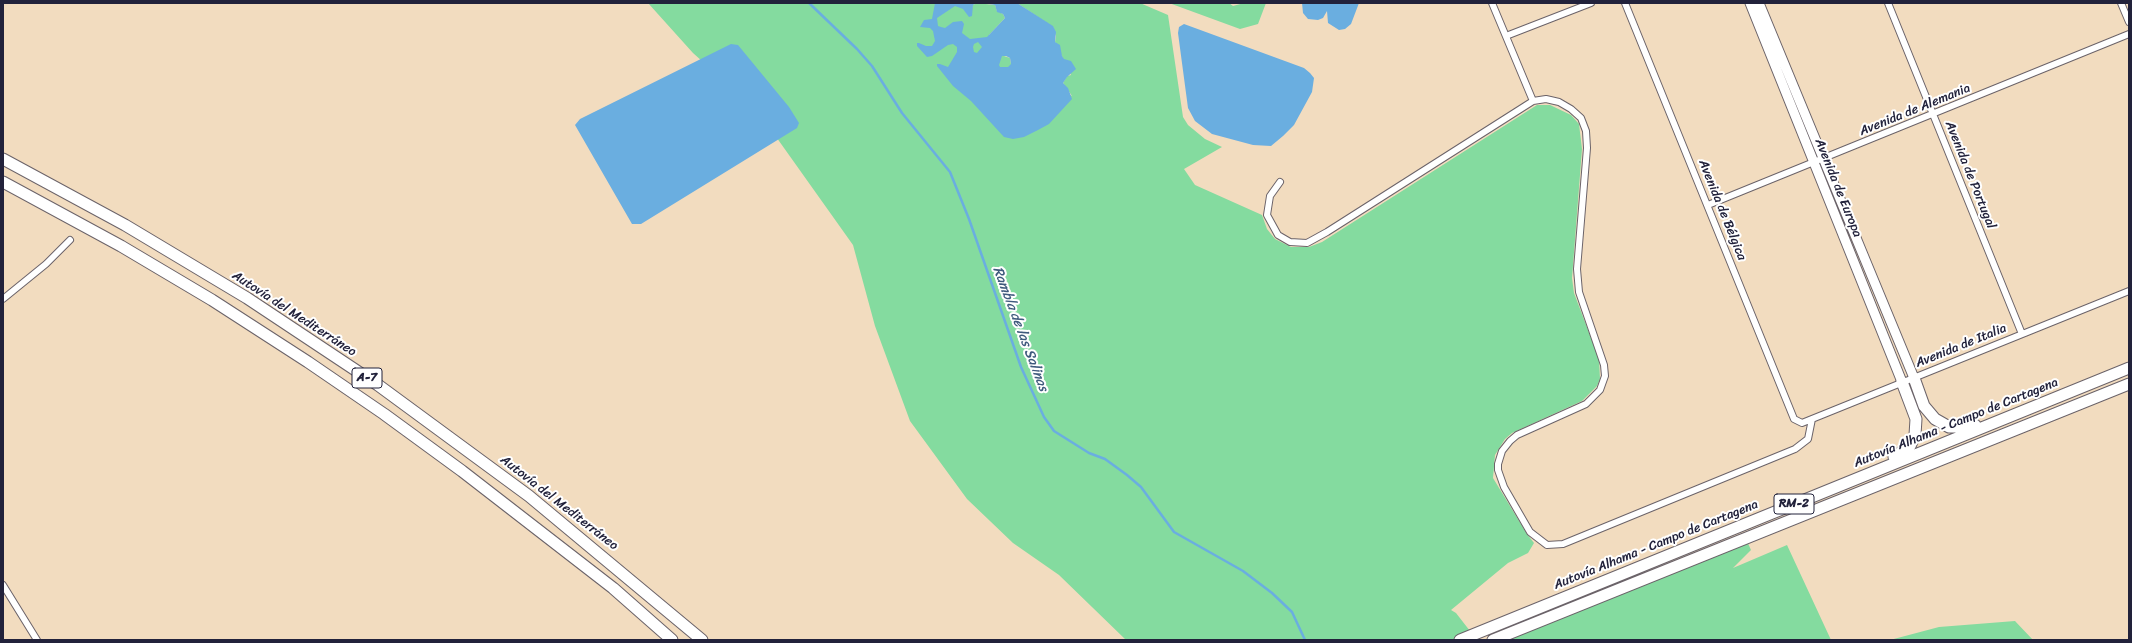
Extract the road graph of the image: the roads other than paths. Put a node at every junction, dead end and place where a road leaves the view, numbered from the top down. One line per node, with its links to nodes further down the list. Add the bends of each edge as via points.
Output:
1 (1492, 3): 10 (street)
2 (1591, 3): 10 (street)
3 (1625, 3): 18 (street, Avenida de Bélgica)
4 (1750, 3): 15 (street, Avenida de Europa)
5 (1760, 3): 13 (street, Avenida de Europa)
6 (1888, 3): 12 (street, Avenida de Portugal)
7 (2121, 3): 8 (street)
8 (2129, 22)
9 (2129, 34): 12 (street, Avenida de Alemania)
10 (1506, 36): 11 (street)
11 (1533, 101): 17 (street, via 1327,232 1307,242 1290,242 1278,235 1267,215 1270,196); 28 (street, via 1546,99 1567,106 1584,124 1586,148 1577,269 1579,292 1604,365 1605,376 1600,390 1586,404 1517,436 1502,451 1498,470 1500,479 1530,532 1547,546 1563,544 1795,449 1808,439)
12 (1933, 114): 13 (street, Avenida de Alemania); 22 (street, Avenida de Portugal)
13 (1823, 158): 15 (street, Avenida de Alemania); 24 (street, Avenida de Europa)
14 (3, 159): 36 (highway, Autovía del Mediterráneo / A-7, via 125,225 253,302 378,385 530,496)
15 (1814, 162): 18 (street, Avenida de Alemania); 25 (street, Avenida de Europa)
16 (3, 182): 31 (highway, A-7, via 121,246 212,300 308,362 462,471)
17 (1280, 182)
18 (1708, 205): 29 (street, Avenida de Bélgica, via 1794,419)
19 (70, 240): 21 (street, via 46,264)
20 (2129, 290): 22 (street, Avenida de Italia)
21 (3, 299)
22 (2022, 334): 24 (street, Avenida de Italia)
23 (2129, 368): 27 (highway, Autovía Alhama - Campo de Cartagena / RM-2)
24 (1914, 378): 25 (street, Avenida de Italia); 27 (highway, via 1924,406 1935,419 1949,427 1979,424 2074,385)
25 (1902, 382): 28 (street, Avenida de Italia); 30 (highway, via 1916,419 1915,435 1910,446 1900,455 1875,466)
26 (2129, 384): 38 (highway, Autovía Alhama - Campo de Cartagena / RM-2)
27 (2084, 386): 30 (highway, Autovía Alhama - Campo de Cartagena / RM-2)
28 (1812, 419): 29 (street, Avenida de Italia)
29 (1802, 423)
30 (1870, 473): 37 (highway, Autovía Alhama - Campo de Cartagena / RM-2)
31 (553, 542): 34 (highway); 35 (highway, A-7, via 613,588)
32 (3, 585): 33 (street)
33 (37, 640)
34 (663, 640)
35 (672, 640)
36 (702, 640)
37 (1460, 640)
38 (1493, 640)

